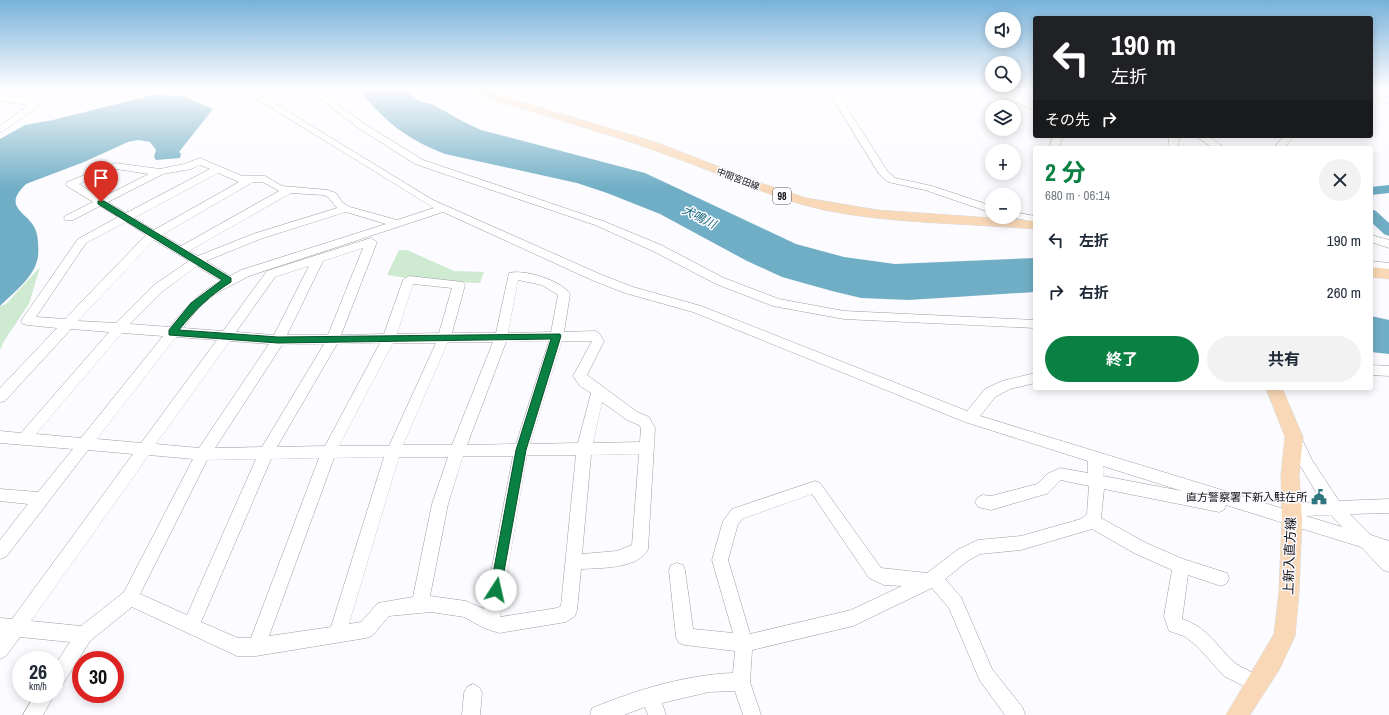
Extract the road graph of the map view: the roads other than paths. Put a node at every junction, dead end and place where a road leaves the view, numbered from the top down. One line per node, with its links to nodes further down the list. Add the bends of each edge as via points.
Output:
1 (11, 122): 6 (street)
2 (300, 122): 18 (street)
3 (355, 122): 37 (street, via 419,162 599,223 657,248 720,281 777,303 844,315)
4 (577, 122): 24 (main road, 中間宮田線 / 98, via 654,146 784,197 848,211)
5 (851, 122): 16 (street, via 884,174 892,180 928,188)
6 (0, 130)
7 (1204, 138): 9 (street)
8 (1287, 138): 10 (street)
9 (1217, 146)
10 (1281, 146)
11 (218, 169): 12 (street, via 200,161 187,167); 13 (street, via 240,179); 21 (street)
12 (160, 172): 15 (street); 15 (street, via 115,166 71,184)
13 (249, 180): 14 (street, via 265,179 279,188); 25 (street)
14 (289, 190): 17 (street, via 324,192 332,195 339,205); 28 (street)
15 (101, 202): 20 (street); 21 (street)
16 (985, 208)
17 (346, 209): 23 (street); 30 (street, via 229,246)
18 (442, 209): 23 (street); 53 (street, via 598,278 629,290 696,309)
19 (1021, 216): 22 (street)
20 (69, 218)
21 (126, 218): 25 (street); 36 (street, via 78,244 27,321)
22 (1033, 219)
23 (396, 223): 35 (street)
24 (1033, 225)
25 (153, 235): 28 (street); 36 (street)
26 (1373, 239): 27 (street)
27 (1389, 244)
28 (180, 251): 30 (street)
29 (319, 258): 40 (street, via 270,274); 45 (street, via 371,242); 46 (street)
30 (197, 261): 35 (street); 38 (street, via 166,280)
31 (1373, 265): 32 (street)
32 (1389, 267)
33 (1373, 272): 34 (main road)
34 (1389, 274)
35 (228, 280): 39 (street, via 194,305)
36 (68, 324): 38 (street); 52 (street)
37 (1033, 324)
38 (119, 328): 39 (street); 56 (street)
39 (172, 333): 40 (street); 57 (street)
40 (226, 336): 46 (street); 60 (street)
41 (557, 336): 42 (street); 42 (street, via 564,294 555,285 513,276); 51 (street, via 595,336 598,341 595,351 580,376); 61 (street)
42 (501, 337): 44 (street); 62 (street)
43 (389, 338): 44 (street); 44 (street, via 409,280 459,285); 45 (street); 63 (street)
44 (444, 338): 64 (street)
45 (333, 339): 46 (street); 65 (street)
46 (278, 340): 66 (street)
47 (1373, 370): 48 (street)
48 (1389, 371)
49 (1033, 378): 53 (street, via 1007,385 990,394)
50 (1275, 390): 55 (main road, 上新入直方線)
51 (598, 392): 58 (street, via 644,422 648,428); 59 (street)
52 (0, 397)
53 (970, 418): 67 (street)
54 (0, 437): 56 (street)
55 (1294, 437): 74 (street, via 1306,463); 75 (main road, 上新入直方線, via 1290,475)
56 (24, 439): 57 (street)
57 (85, 444): 60 (street); 70 (street)
58 (646, 448): 59 (street); 80 (street, via 640,549 632,555)
59 (584, 449): 61 (street); 80 (street)
60 (144, 450): 66 (street); 90 (street)
61 (521, 450): 62 (street); 88 (street)
62 (457, 451): 64 (street); 87 (street, via 440,504)
63 (329, 452): 64 (street); 65 (street); 94 (street)
64 (393, 452): 91 (street)
65 (266, 453): 66 (street); 89 (street)
66 (203, 454): 86 (street)
67 (1096, 458): 68 (street); 73 (street)
68 (1096, 480): 71 (street, via 1060,474 1052,478 1042,489); 73 (street, via 1244,510); 76 (street, via 1094,517)
69 (0, 495): 70 (street)
70 (42, 499): 79 (street)
71 (983, 502)
72 (1389, 506): 74 (street)
73 (1254, 507): 75 (street)
74 (1335, 509): 75 (street); 77 (street)
75 (1291, 514): 77 (street); 98 (main road, 上新入直方線, via 1284,636)
76 (1090, 520): 82 (street, via 1140,548); 85 (street, via 1086,524 1021,543 978,548 963,555)
77 (1364, 540): 78 (street); 81 (street)
78 (1389, 548)
79 (0, 552)
80 (574, 562): 88 (street, via 569,610 560,616 499,625)
81 (1389, 565)
82 (1181, 566): 84 (street); 98 (street, via 1175,624 1203,640 1230,670)
83 (676, 570): 93 (street, via 685,636)
84 (1221, 578)
85 (932, 580): 93 (street, via 853,618); 93 (street, via 884,577 875,573 815,486 737,514 731,521 720,560); 107 (street, via 955,603 986,675)
86 (130, 598): 89 (street); 92 (street)
87 (420, 604): 88 (street, via 466,609); 91 (street, via 384,609 366,630)
88 (490, 622)
89 (191, 625): 94 (street, via 237,647)
90 (8, 627): 92 (street); 95 (street)
91 (337, 634): 94 (street)
92 (84, 635): 96 (street)
93 (744, 643): 97 (street)
94 (256, 647)
95 (0, 650)
96 (64, 666)
97 (741, 682): 100 (street, via 709,683); 106 (street)
98 (1257, 684): 108 (main road, 上新入直方線)
99 (473, 693): 103 (street)
100 (652, 696): 104 (street); 105 (street)
101 (40, 703): 102 (street)
102 (32, 715)
103 (471, 715)
104 (598, 715)
105 (657, 715)
106 (752, 715)
107 (1016, 715)
108 (1237, 715)

